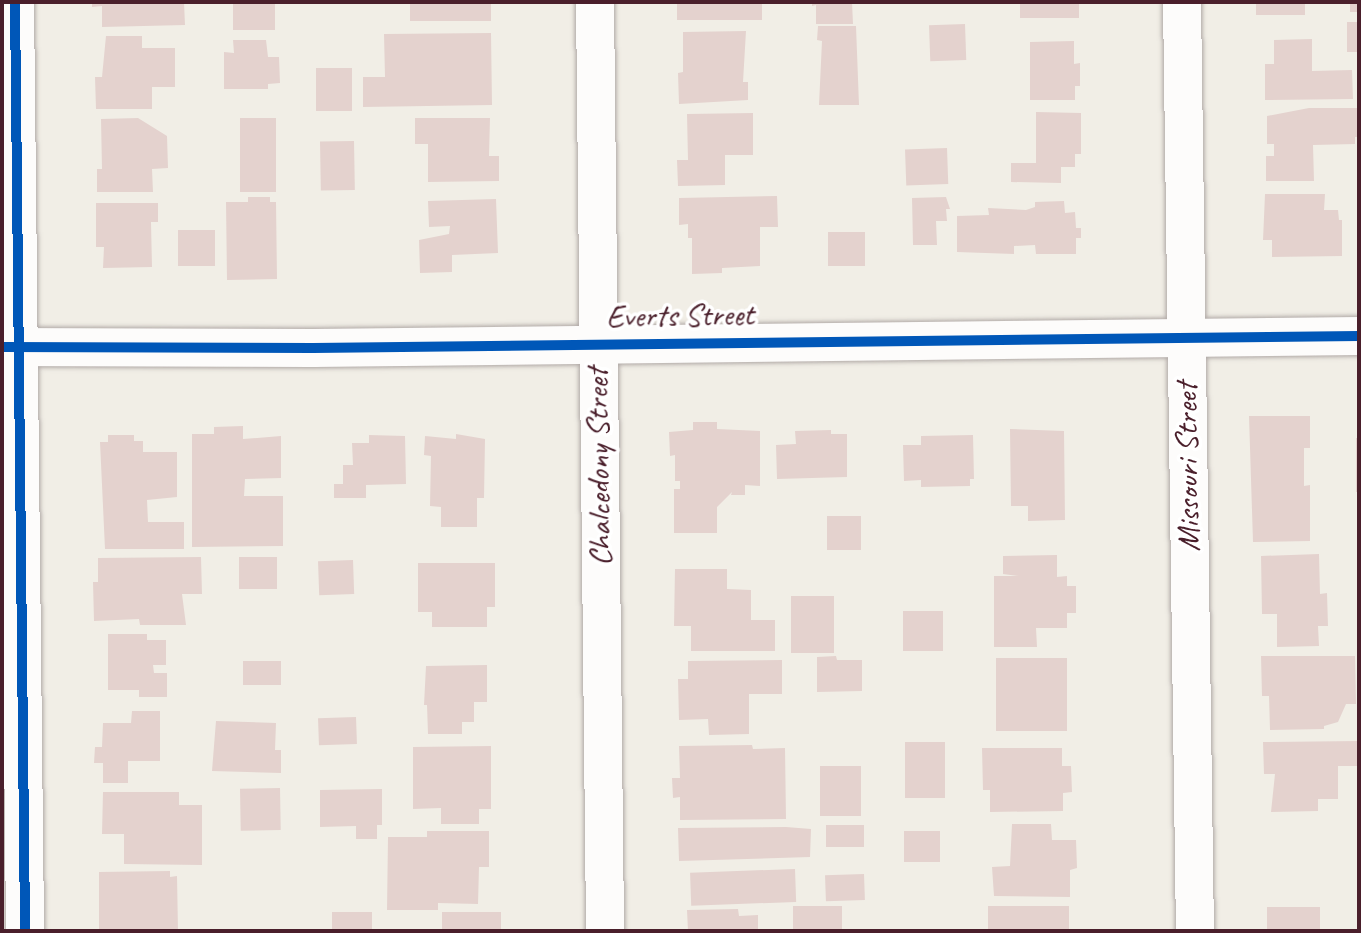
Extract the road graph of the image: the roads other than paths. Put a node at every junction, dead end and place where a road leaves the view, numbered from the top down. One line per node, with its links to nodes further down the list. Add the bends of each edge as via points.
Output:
1 (15, 2): 7 (street)
2 (595, 2): 6 (street, Chalcedony Street)
3 (1182, 2): 5 (street, Missouri Street)
4 (1359, 336): 5 (street, Everts Street)
5 (1186, 337): 6 (street, Everts Street); 10 (street, Missouri Street)
6 (597, 343): 7 (street, Everts Street); 9 (street, Chalcedony Street)
7 (10, 347): 8 (street)
8 (25, 931)
9 (605, 931)
10 (1195, 931)

